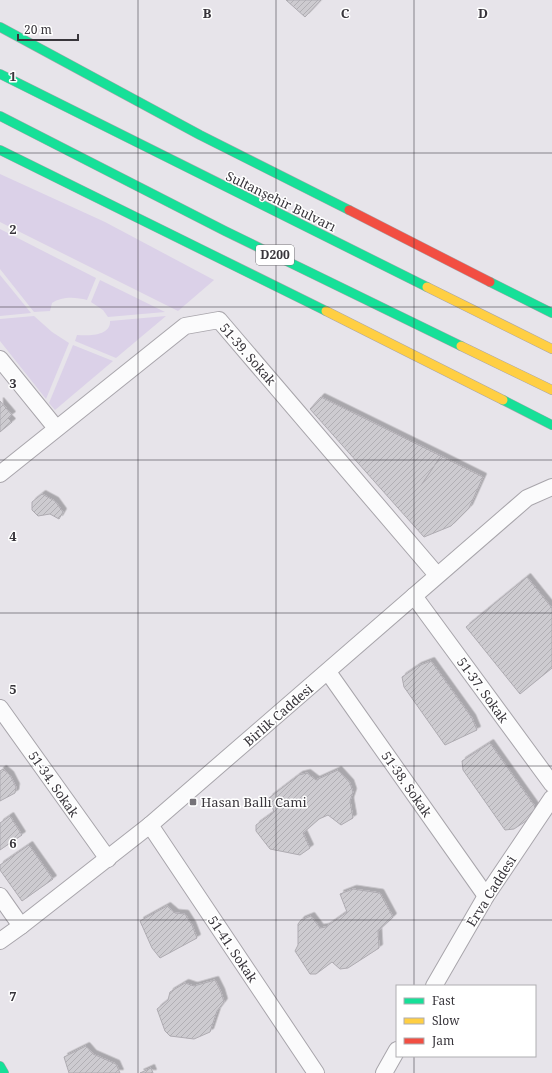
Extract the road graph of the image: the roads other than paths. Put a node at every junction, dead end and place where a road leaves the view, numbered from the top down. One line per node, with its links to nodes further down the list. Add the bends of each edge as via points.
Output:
1 (0, 27): 5 (main road, via 200,135)
2 (0, 74): 6 (main road, Sultanşehir Bulvarı)
3 (0, 116): 8 (main road, D200, via 225,231)
4 (0, 150): 9 (main road)
5 (552, 312)
6 (552, 349)
7 (0, 359): 10 (street)
8 (552, 390)
9 (552, 425)
10 (56, 428): 11 (street, 51-39. Sokak); 13 (street, 51-39. Sokak, via 185,326 219,320)
11 (0, 474)
12 (552, 487): 13 (street, Birlik Caddesi, via 527,498)
13 (437, 575): 14 (street, Birlik Caddesi)
14 (414, 596): 15 (street, Birlik Caddesi); 17 (street, 51-37. Sokak)
15 (328, 672): 19 (street, Birlik Caddesi); 22 (street, 51-38. Sokak)
16 (0, 708): 20 (street, 51-34. Sokak)
17 (552, 784)
18 (552, 798): 22 (street, Erva Caddesi)
19 (150, 826): 20 (street, Birlik Caddesi); 29 (street, 51-41. Sokak)
20 (108, 859): 23 (street, Birlik Caddesi)
21 (0, 896): 23 (street)
22 (486, 896): 25 (street, Erva Caddesi)
23 (21, 926): 24 (street, Birlik Caddesi)
24 (0, 941)
25 (435, 985)
26 (396, 1052): 30 (street)
27 (0, 1066): 28 (main road)
28 (4, 1073)
29 (316, 1073)
30 (384, 1073)

